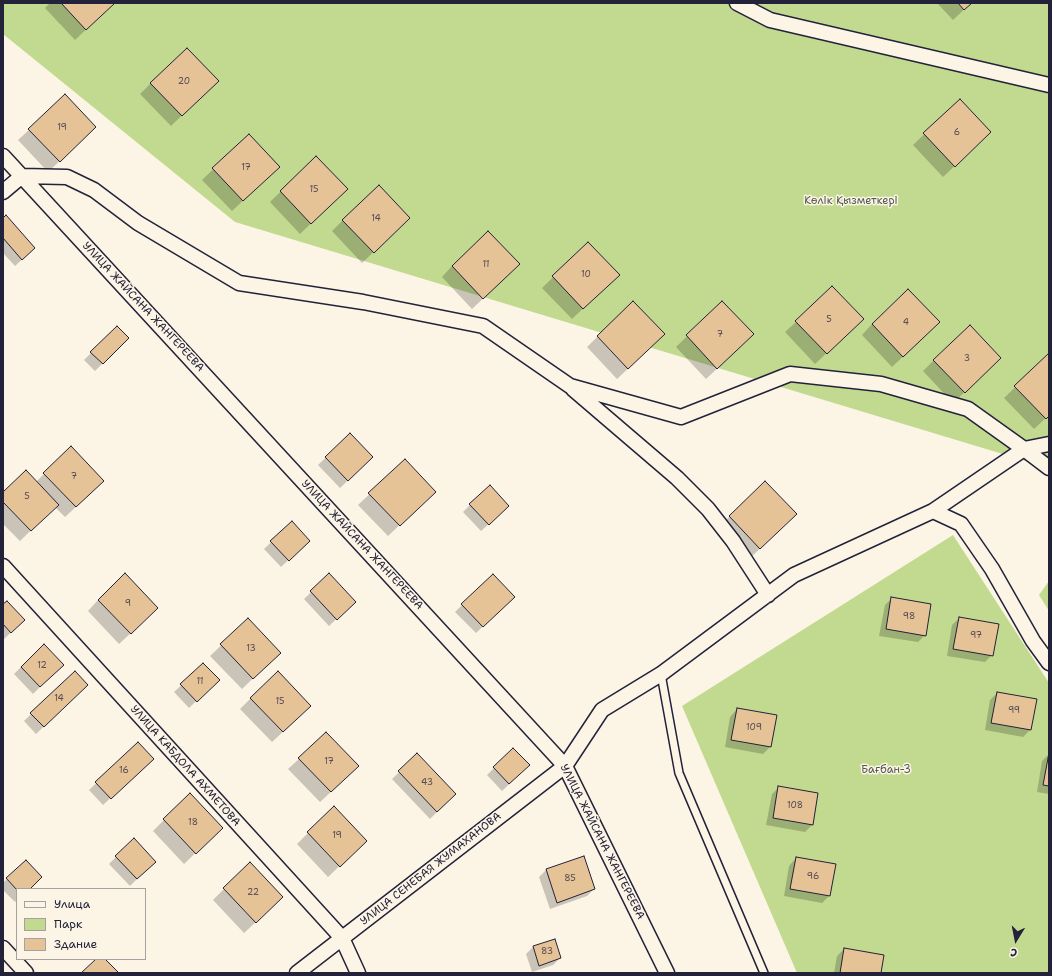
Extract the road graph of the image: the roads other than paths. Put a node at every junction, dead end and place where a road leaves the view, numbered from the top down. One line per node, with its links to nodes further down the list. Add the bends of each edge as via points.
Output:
1 (737, 3): 2 (street, via 770,20)
2 (1049, 85)
3 (3, 156): 4 (street, УЛИЦА ЖАЙСАНА ЖАНГЕРЕЕВА)
4 (22, 176): 5 (street); 6 (street, via 67,177 94,190 138,223 240,283 363,302 483,326); 15 (street, УЛИЦА ЖАЙСАНА ЖАНГЕРЕЕВА)
5 (3, 192)
6 (570, 386): 8 (street, via 681,417 790,374 881,384 968,409); 12 (street, via 677,478 708,509 733,541)
7 (1049, 444): 8 (street)
8 (1024, 449): 9 (street); 10 (street, УЛИЦА СЕНЕБАЯ ЖУМАХАНОВА)
9 (1049, 468)
10 (933, 511): 12 (street, УЛИЦА СЕНЕБАЯ ЖУМАХАНОВА, via 794,575); 13 (street, via 961,524 992,569 1033,641)
11 (3, 566): 16 (street, УЛИЦА КАБДОЛА АХМЕТОВА)
12 (768, 595): 14 (street, УЛИЦА СЕНЕБАЯ ЖУМАХАНОВА)
13 (1049, 663)
14 (661, 674): 15 (street, УЛИЦА СЕНЕБАЯ ЖУМАХАНОВА, via 602,710); 22 (lane, via 679,773)
15 (565, 766): 16 (street, УЛИЦА СЕНЕБАЯ ЖУМАХАНОВА); 21 (street, УЛИЦА ЖАЙСАНА ЖАНГЕРЕЕВА)
16 (342, 938): 19 (street, УЛИЦА СЕНЕБАЯ ЖУМАХАНОВА); 20 (street, УЛИЦА КАБДОЛА АХМЕТОВА)
17 (3, 948): 18 (street)
18 (26, 973)
19 (297, 973)
20 (358, 973)
21 (667, 973)
22 (764, 973)

